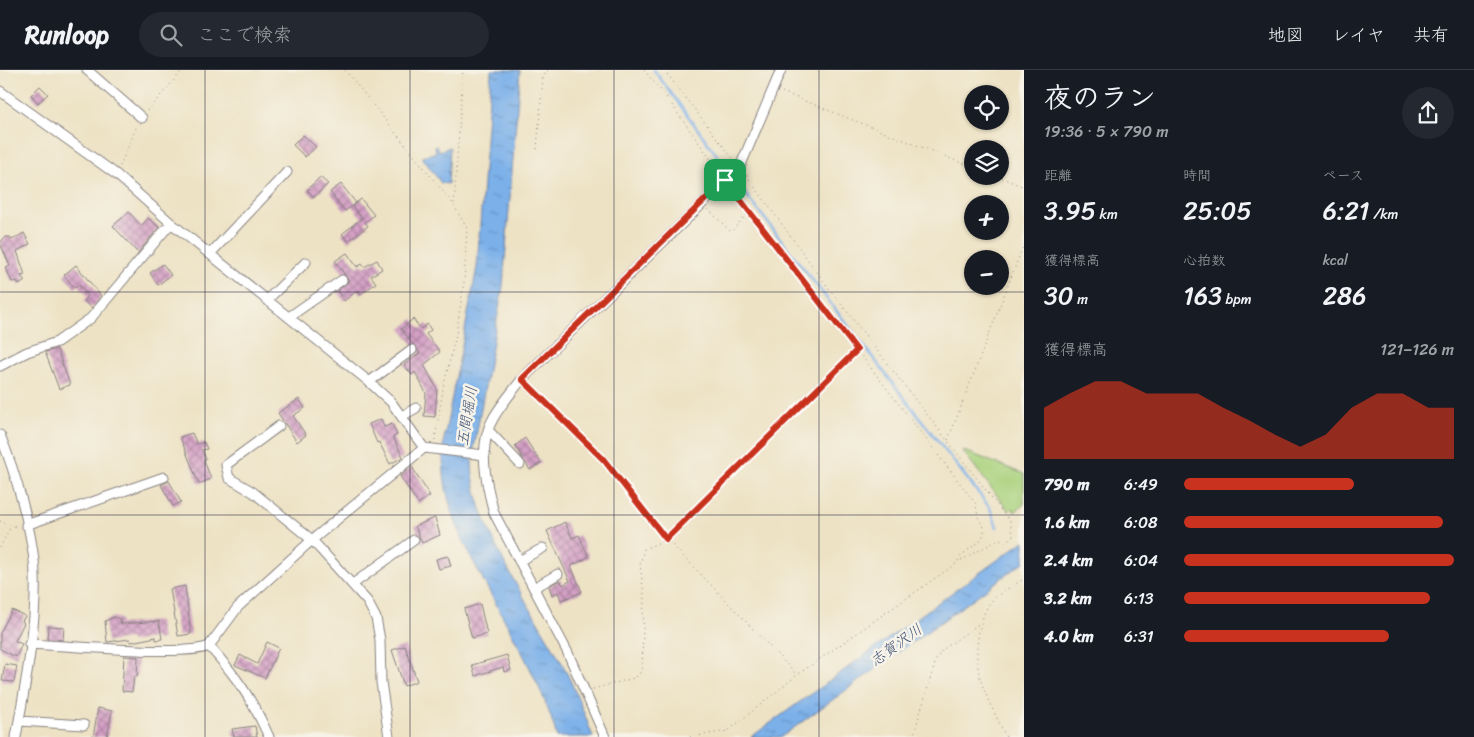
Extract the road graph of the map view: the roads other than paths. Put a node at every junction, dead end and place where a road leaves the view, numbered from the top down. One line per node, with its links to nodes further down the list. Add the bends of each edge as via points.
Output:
1 (87, 70): 4 (street)
2 (781, 70): 18 (street, via 732,173 522,379 493,418)
3 (0, 91): 6 (street, via 116,175)
4 (142, 118)
5 (287, 172): 7 (street)
6 (171, 223): 7 (street); 13 (street, via 91,318 57,342)
7 (210, 254): 10 (street)
8 (306, 262): 10 (street)
9 (342, 280): 11 (street)
10 (268, 299): 11 (street)
11 (289, 317): 14 (street)
12 (412, 350): 14 (street)
13 (0, 366)
14 (369, 382): 16 (street)
15 (416, 408): 16 (street)
16 (402, 416): 20 (street)
17 (279, 426): 25 (street, via 226,465 229,478 253,492)
18 (489, 431): 21 (street); 22 (street)
19 (0, 435): 24 (street)
20 (433, 449): 21 (street); 25 (street)
21 (485, 455): 28 (street, via 487,489 494,513)
22 (520, 464)
23 (164, 477): 24 (street)
24 (26, 525): 32 (street, via 35,581)
25 (312, 540): 30 (street); 33 (street, via 238,606)
26 (414, 540): 30 (street)
27 (543, 548): 28 (street)
28 (519, 561): 31 (street)
29 (558, 574): 31 (street)
30 (353, 584): 38 (street, via 368,601 376,618)
31 (534, 588): 39 (street, via 587,691)
32 (29, 644): 33 (street, via 173,650 202,650); 34 (street)
33 (209, 646): 37 (street, via 252,699)
34 (19, 721): 35 (street); 36 (street)
35 (84, 725)
36 (16, 737)
37 (269, 737)
38 (389, 737)
39 (605, 737)

